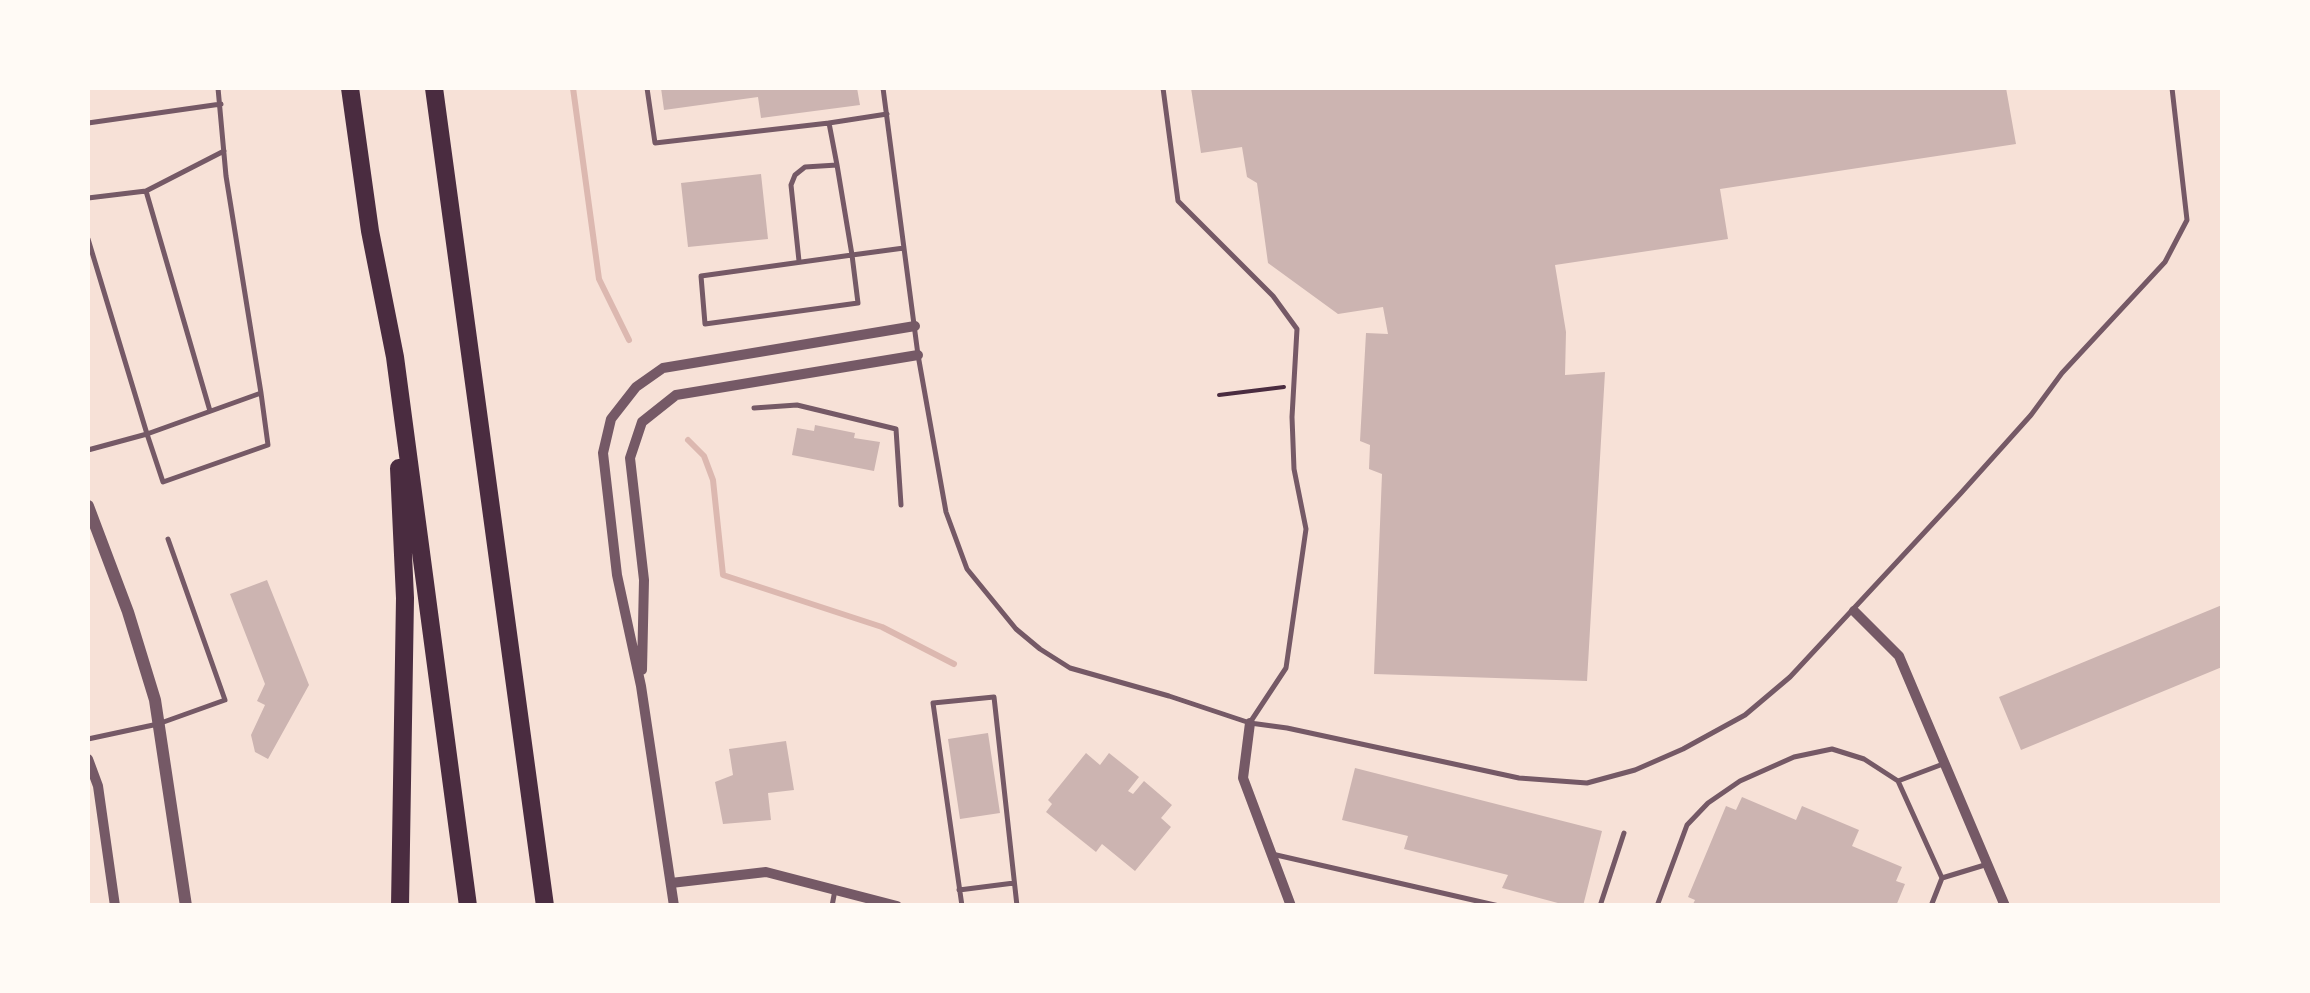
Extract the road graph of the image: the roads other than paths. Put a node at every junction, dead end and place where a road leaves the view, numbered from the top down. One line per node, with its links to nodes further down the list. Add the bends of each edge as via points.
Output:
1 (218, 88): 8 (lane)
2 (350, 88): 22 (highway)
3 (434, 88): 52 (highway)
4 (647, 88): 11 (lane, via 655,144)
5 (883, 88): 9 (lane)
6 (1162, 88): 34 (lane, via 1178,201 1297,329 1294,469 1306,529 1292,648)
7 (2172, 88): 31 (lane, via 2187,220 2165,262)
8 (221, 104): 10 (lane); 12 (lane)
9 (887, 114): 11 (lane); 17 (lane)
10 (88, 123)
11 (830, 123): 13 (lane)
12 (224, 151): 14 (lane); 23 (lane)
13 (837, 164): 18 (lane); 19 (lane, via 795,174)
14 (146, 191): 15 (lane); 25 (lane)
15 (88, 198)
16 (88, 239): 26 (lane)
17 (904, 248): 18 (lane); 20 (lane)
18 (852, 255): 19 (lane); 19 (lane, via 858,303 705,324 701,276)
19 (799, 261)
20 (915, 326): 21 (lane); 32 (street, via 663,368 636,387 611,419 603,453 617,575)
21 (918, 355): 32 (street, via 676,395 642,422 630,458 644,580); 34 (lane, via 957,545 967,570 1016,629 1070,668)
22 (395, 357): 50 (highway, via 405,598); 51 (highway)
23 (262, 393): 25 (lane); 26 (lane, via 268,445 164,482)
24 (754, 408): 29 (lane, via 797,405 896,429)
25 (210, 411): 26 (lane)
26 (147, 434): 27 (lane)
27 (88, 450)
28 (88, 506): 33 (street, via 128,612)
29 (900, 506)
30 (168, 539): 33 (lane, via 225,700)
31 (1854, 611): 34 (lane, via 1744,715 1684,750 1586,783 1520,778); 37 (street, via 1900,656)
32 (641, 686): 44 (street)
33 (158, 724): 35 (lane); 49 (street)
34 (1250, 724): 41 (street, via 1243,778)
35 (88, 739)
36 (88, 758): 39 (street)
37 (1946, 762): 38 (lane); 42 (street)
38 (1898, 781): 43 (lane); 61 (lane, via 1832,748 1740,781 1688,824)
39 (93, 788): 48 (street)
40 (1624, 833): 60 (lane)
41 (1272, 854): 58 (street); 59 (lane)
42 (1988, 864): 43 (lane); 63 (street)
43 (1942, 878): 62 (lane)
44 (671, 883): 46 (street, via 766,872); 53 (street)
45 (1014, 883): 47 (lane); 47 (lane, via 994,697 933,704); 57 (lane)
46 (836, 890): 54 (lane); 55 (street)
47 (960, 890): 56 (lane)
48 (115, 906)
49 (186, 906)
50 (400, 906)
51 (468, 906)
52 (545, 906)
53 (674, 906)
54 (832, 906)
55 (897, 906)
56 (962, 906)
57 (1017, 906)
58 (1291, 906)
59 (1499, 906)
60 (1600, 906)
61 (1657, 906)
62 (1931, 906)
63 (2005, 906)

